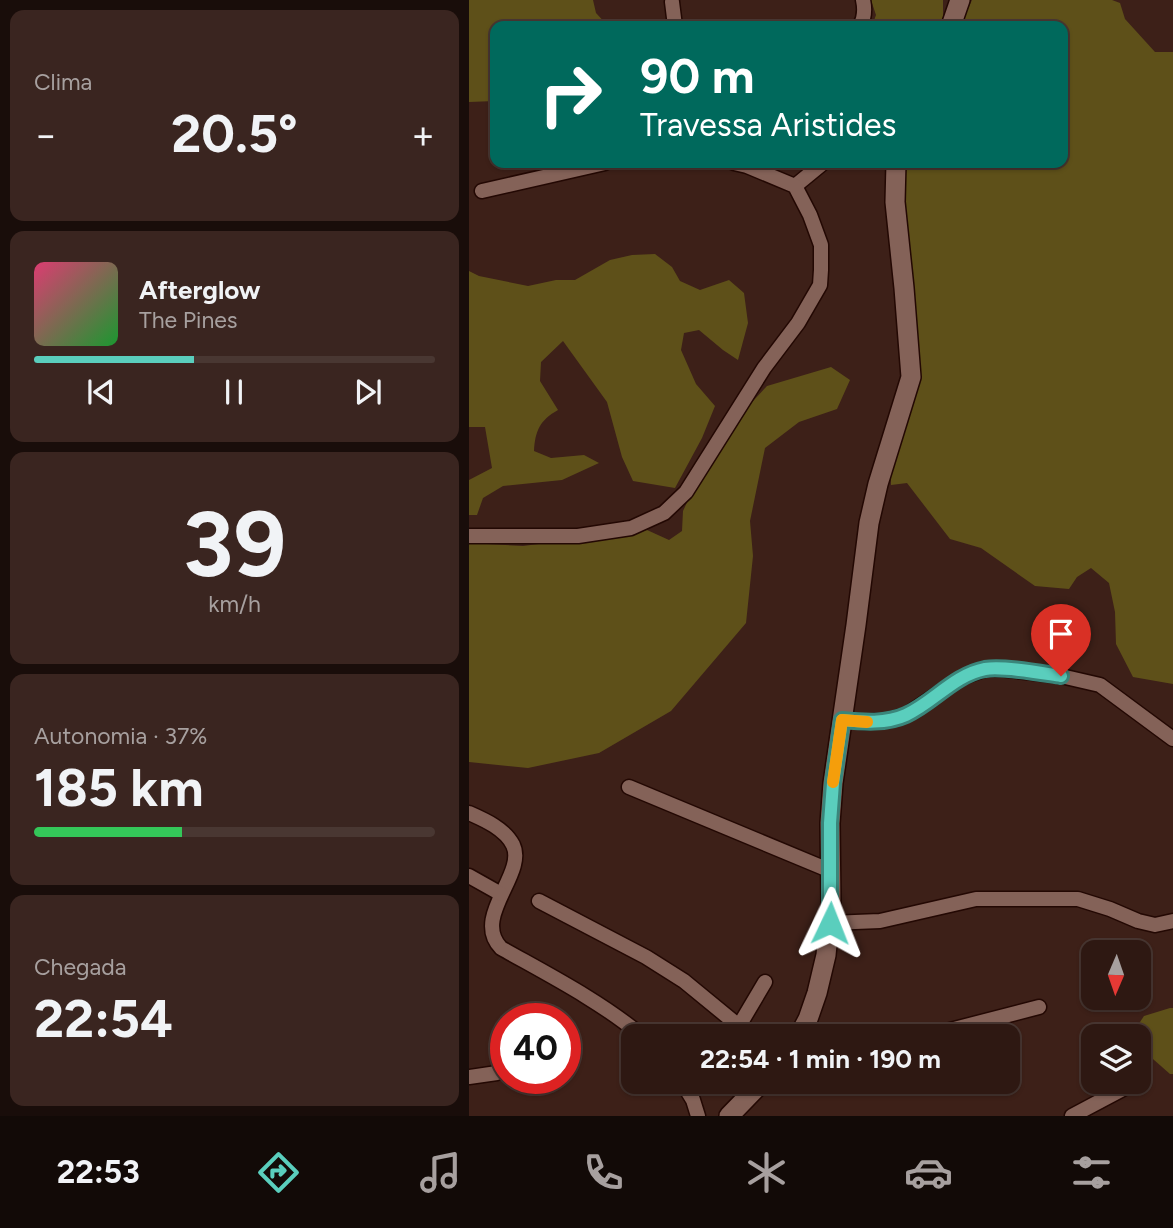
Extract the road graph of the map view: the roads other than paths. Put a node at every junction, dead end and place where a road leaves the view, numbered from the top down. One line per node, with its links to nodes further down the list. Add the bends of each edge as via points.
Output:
1 (863, 0): 5 (street)
2 (960, 0): 6 (street)
3 (672, 2): 4 (street)
4 (674, 21)
5 (862, 21)
6 (953, 21)
7 (583, 168): 12 (street)
8 (752, 168): 11 (street)
9 (817, 168): 11 (street)
10 (897, 168): 14 (street, via 895,202 911,377 869,523)
11 (795, 186): 13 (street, via 821,245 820,285 687,492 664,513 631,528 578,536)
12 (482, 191)
13 (469, 536)
14 (842, 720): 15 (street, via 865,722 906,715 963,677 1000,669 1100,685); 18 (street, via 830,823)
15 (1173, 738)
16 (629, 787): 18 (street)
17 (469, 813): 20 (street, via 501,830 513,844 516,855)
18 (831, 872): 23 (street)
19 (469, 876): 20 (street)
20 (501, 894): 26 (street, via 492,923 493,938 501,948)
21 (539, 901): 27 (street, via 646,957)
22 (1173, 921): 23 (street, via 1155,925 1077,899 975,899 880,921)
23 (830, 923): 29 (street, via 817,993)
24 (765, 982): 28 (street)
25 (1039, 1007): 30 (street)
26 (628, 1024)
27 (737, 1024)
28 (740, 1024)
29 (805, 1024)
30 (973, 1024)
31 (490, 1074): 32 (street)
32 (469, 1077)
33 (689, 1094): 36 (street)
34 (750, 1094): 37 (street)
35 (1113, 1094): 38 (street)
36 (698, 1116)
37 (729, 1116)
38 (1072, 1116)

